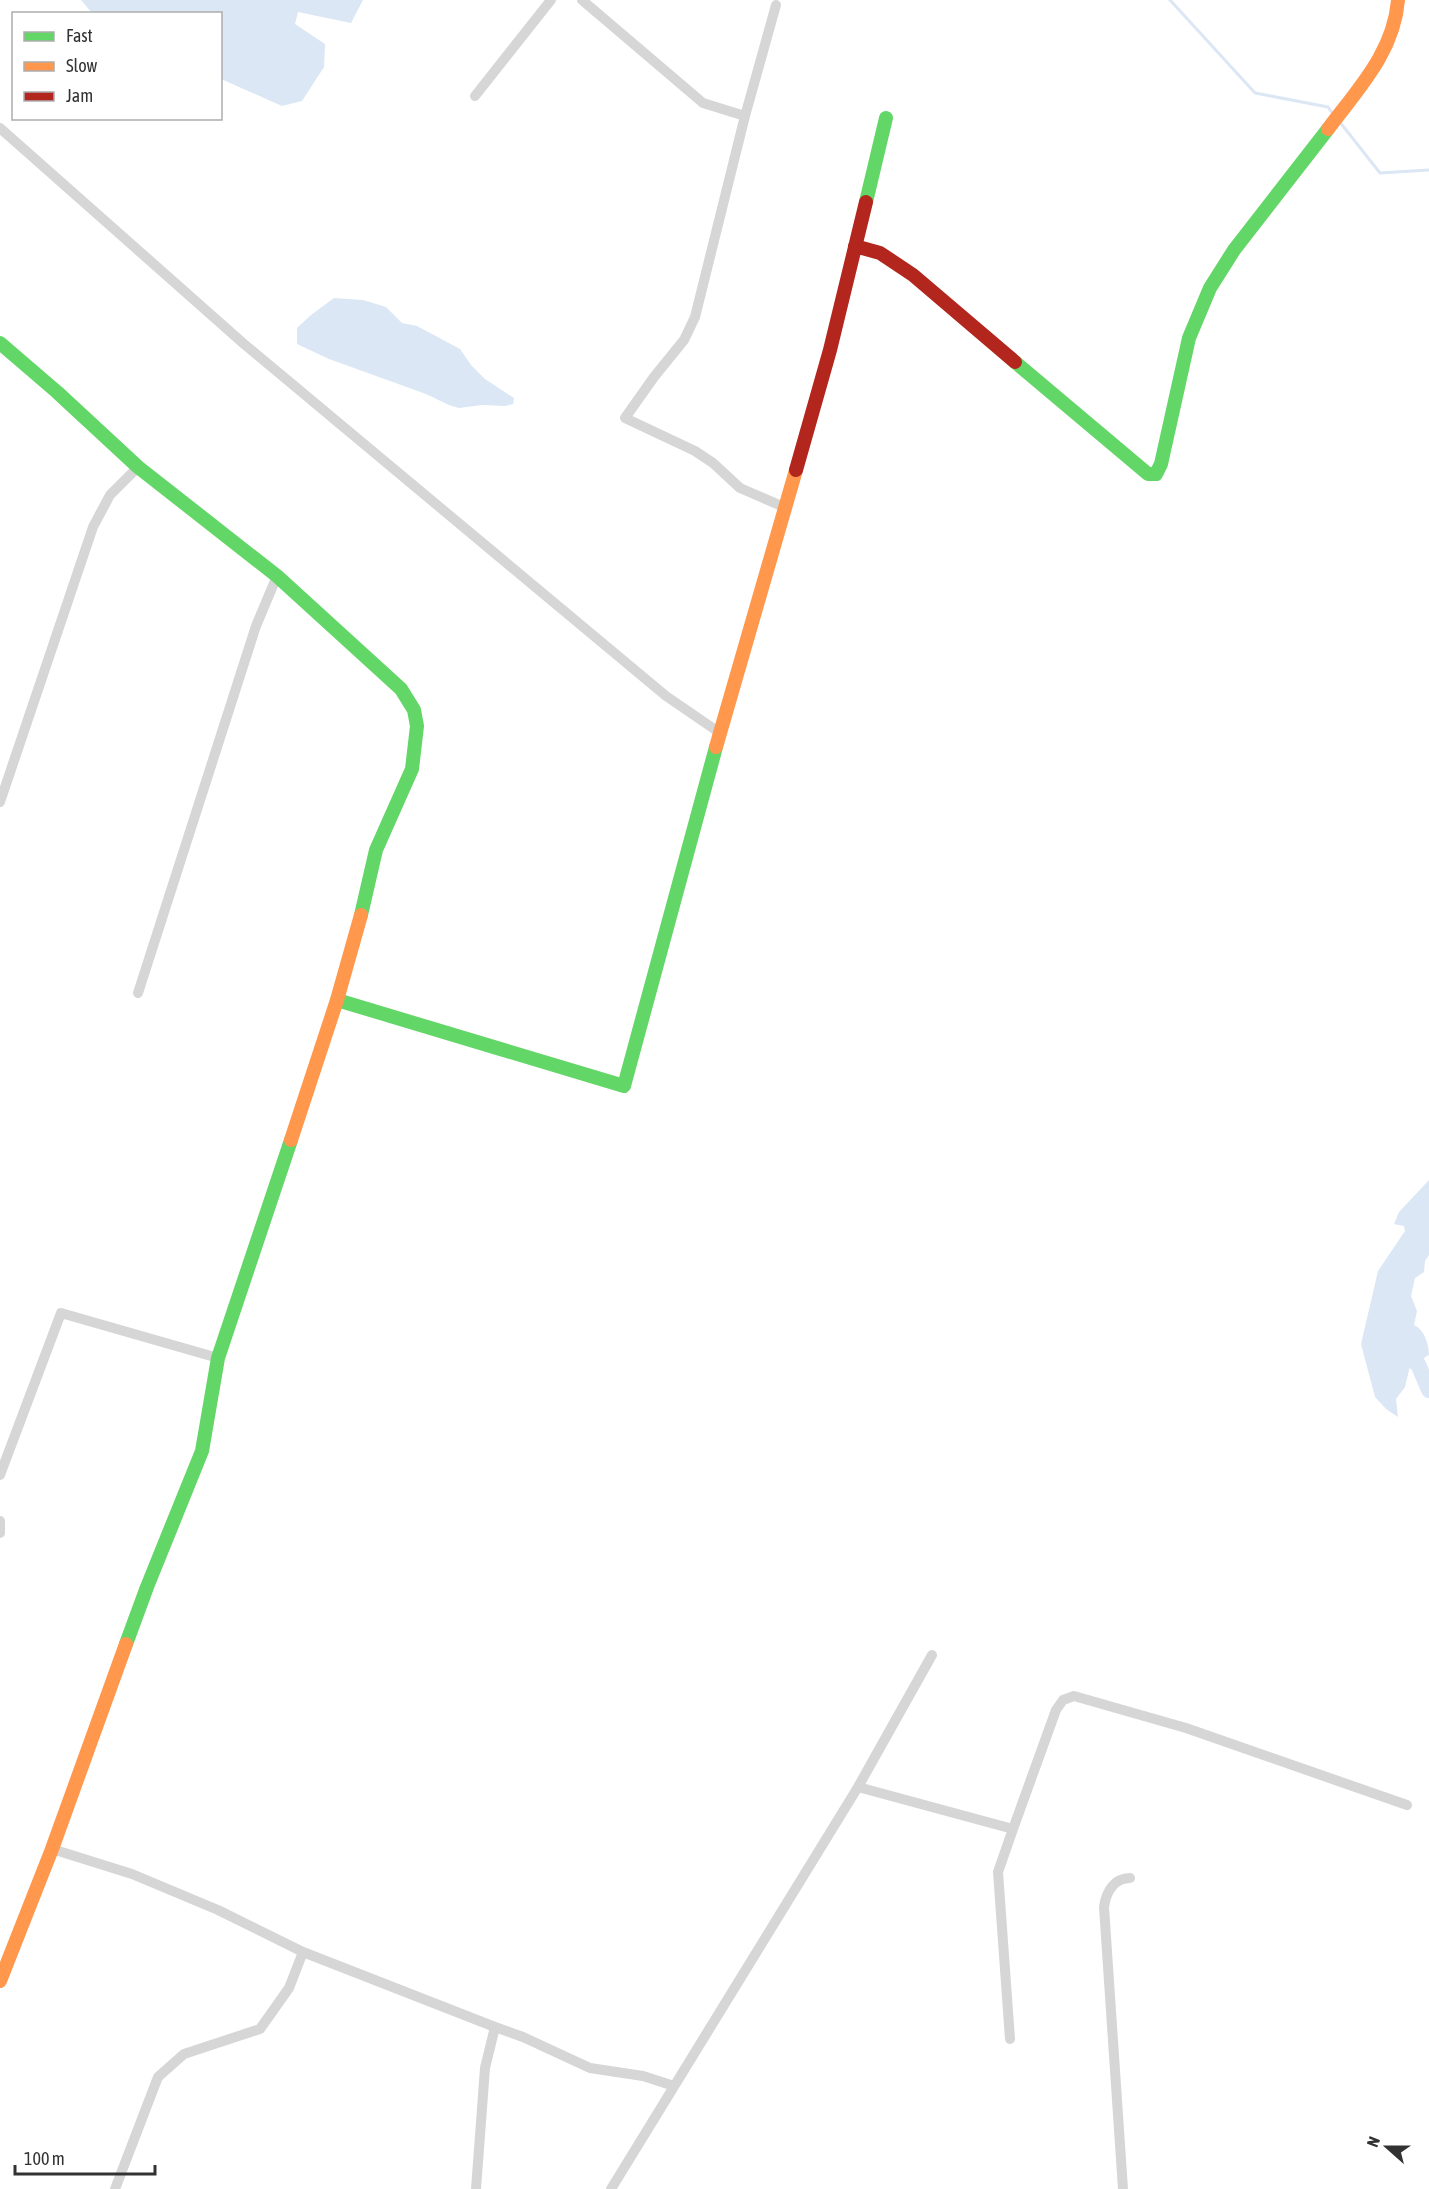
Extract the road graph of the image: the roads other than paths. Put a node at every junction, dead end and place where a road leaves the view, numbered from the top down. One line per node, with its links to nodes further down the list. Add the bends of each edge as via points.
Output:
1 (551, 0): 5 (street)
2 (582, 0): 6 (street, via 698,99)
3 (1398, 0): 9 (street, via 1388,44 1371,73 1234,250 1210,288 1189,338 1161,464 1155,474 1148,474 1132,461 913,275 880,252)
4 (776, 5): 6 (street)
5 (475, 96)
6 (745, 116): 12 (street, via 690,330 625,418 695,451 740,488)
7 (886, 118): 9 (street)
8 (0, 128): 14 (street, via 253,352 666,696)
9 (855, 246): 12 (street, via 830,350)
10 (0, 343): 11 (street)
11 (138, 467): 13 (street); 15 (street, via 110,495 93,527)
12 (784, 507): 14 (street)
13 (277, 576): 16 (street, via 256,626); 17 (street, via 401,689 414,710 417,726 412,770 376,850)
14 (720, 732): 17 (street, via 624,1086)
15 (0, 802)
16 (138, 993)
17 (337, 1000): 18 (street)
18 (218, 1358): 19 (street, via 61,1312); 26 (street, via 202,1451 147,1587)
19 (0, 1475)
20 (0, 1521): 21 (street)
21 (0, 1533)
22 (932, 1655): 23 (street)
23 (858, 1787): 25 (street); 32 (street)
24 (1407, 1805): 25 (street, via 1186,1728 1074,1696 1063,1700 1056,1710)
25 (1013, 1830): 31 (street, via 998,1872)
26 (52, 1849): 28 (street, via 132,1874); 29 (street)
27 (1130, 1878): 36 (street, via 1122,1878 1111,1888 1104,1907)
28 (303, 1952): 30 (street); 33 (street, via 289,1988 260,2030 184,2054 158,2077)
29 (0, 1981)
30 (495, 2028): 32 (street, via 590,2068 643,2076); 34 (street, via 484,2068)
31 (1010, 2039)
32 (674, 2086): 35 (street)
33 (115, 2189)
34 (476, 2189)
35 (611, 2189)
36 (1123, 2189)

